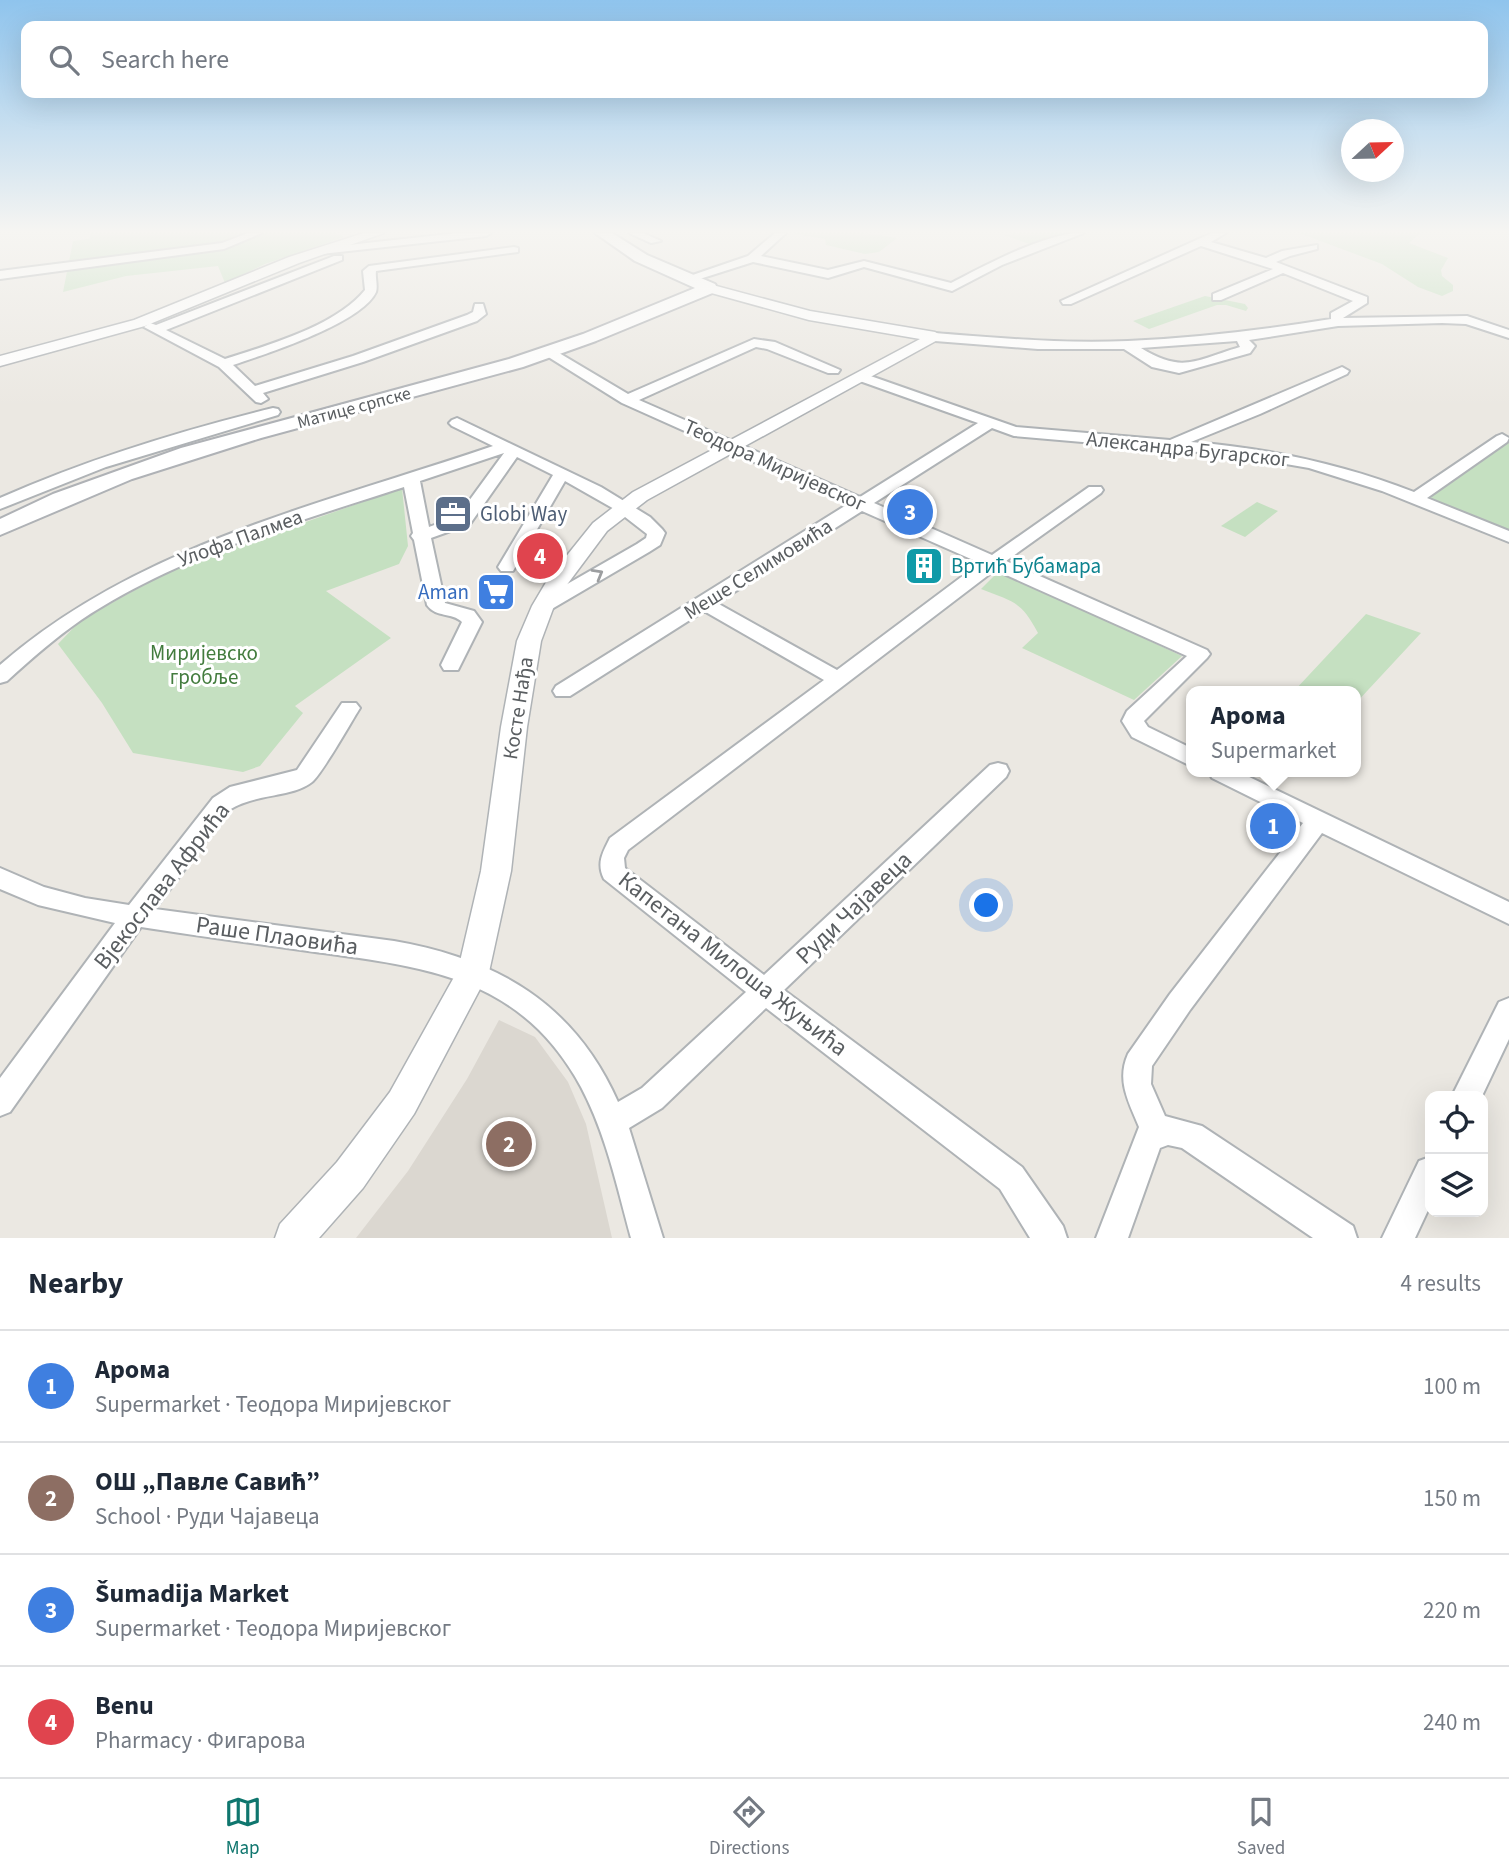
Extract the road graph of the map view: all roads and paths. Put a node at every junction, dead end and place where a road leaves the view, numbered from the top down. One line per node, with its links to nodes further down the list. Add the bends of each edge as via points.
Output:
1 (221, 291): 13 (street)
2 (254, 291): 14 (street)
3 (370, 291): 21 (street, via 359,306)
4 (702, 291): 19 (main road, Матице српске)
5 (719, 291): 16 (street, via 808,315)
6 (1090, 291): 10 (street)
7 (1232, 291): 9 (street)
8 (1338, 291): 12 (street, via 1363,300 1335,317)
9 (1217, 297)
10 (1067, 301)
11 (479, 307): 25 (street, via 480,314 472,318)
12 (1338, 322): 15 (street, via 1463,319); 17 (street)
13 (139, 323): 14 (street); 20 (street)
14 (157, 329): 21 (street)
15 (1509, 334)
16 (935, 337): 18 (street, via 1038,345); 24 (street, Косте Нађа)
17 (1240, 337): 18 (street); 18 (street, via 1248,346 1240,353 1180,369 1157,364)
18 (1127, 345)
19 (549, 353): 26 (street, Теодора Миријевског); 27 (main road, Матице српске)
20 (0, 360)
21 (224, 364): 25 (street)
22 (833, 370): 26 (street, via 754,342)
23 (1342, 371): 31 (street)
24 (862, 377): 29 (street, Александра Бугарског); 32 (street, Косте Нађа)
25 (254, 391): 27 (street)
26 (627, 400): 32 (street, Теодора Миријевског)
27 (279, 419): 39 (street, via 131,453); 41 (main road, Матице српске, via 100,483)
28 (457, 423): 33 (street)
29 (988, 424): 31 (street, Александра Бугарског, via 1026,433); 38 (street, Меше Селимовића)
30 (1502, 439): 37 (street)
31 (1171, 444): 37 (street, Александра Бугарског, via 1281,456)
32 (730, 445): 38 (street, Теодора Миријевског); 40 (street, Косте Нађа)
33 (509, 449): 34 (street); 35 (street, Улофа Палмеа); 42 (street, via 464,520)
34 (561, 475): 40 (street); 45 (street)
35 (411, 479): 42 (street); 49 (street, Улофа Палмеа, via 223,542 150,572 86,606)
36 (1095, 490): 44 (street, Капетана Милоша Жуњића)
37 (1415, 499): 43 (street, Александра Бугарског)
38 (863, 503): 44 (street, Теодора Миријевског); 46 (street, Меше Селимовића)
39 (0, 504)
40 (624, 507): 47 (street, Косте Нађа, via 600,527); 47 (street, one-way to 40, via 654,541 652,526)
41 (0, 528)
42 (420, 536): 48 (street, via 436,605 472,618)
43 (1509, 537)
44 (995, 561): 50 (street, Капетана Милоша Жуњића); 53 (street, Теодора Миријевског, via 1200,654 1133,721 1140,732)
45 (508, 567)
46 (703, 603): 50 (street); 51 (street, Меше Селимовића)
47 (543, 606): 60 (street, Косте Нађа, via 523,666 496,871)
48 (451, 665)
49 (0, 676)
50 (838, 678): 61 (street, Капетана Милоша Жуњића, via 620,844 612,858 613,872)
51 (563, 691)
52 (349, 708): 59 (street, Вјекослава Афрића, via 305,776 237,793 221,804)
53 (1186, 755)
54 (998, 771): 61 (street, Руди Чајавеца)
55 (1230, 777): 56 (street)
56 (1319, 820): 58 (street); 66 (street, via 1138,1063 1136,1084)
57 (0, 878): 59 (street, Раше Плаовића, via 38,895)
58 (1509, 914)
59 (134, 916): 60 (street, Раше Плаовића, via 381,950 438,960); 64 (street, Вјекослава Афрића)
60 (473, 972): 65 (street, via 537,1012 558,1033 578,1058); 68 (street, Косте Нађа, via 402,1103 350,1175)
61 (766, 992): 65 (street, Руди Чајавеца, via 652,1098); 70 (street, Капетана Милоша Жуњића, via 1011,1178)
62 (1509, 1010): 63 (street)
63 (1469, 1091)
64 (0, 1102)
65 (611, 1122): 69 (street)
66 (1156, 1131): 71 (street, via 1148,1139); 72 (street, via 1191,1136)
67 (1425, 1182): 73 (street)
68 (294, 1238)
69 (647, 1238)
70 (1051, 1238)
71 (1112, 1238)
72 (1341, 1238)
73 (1398, 1238)

